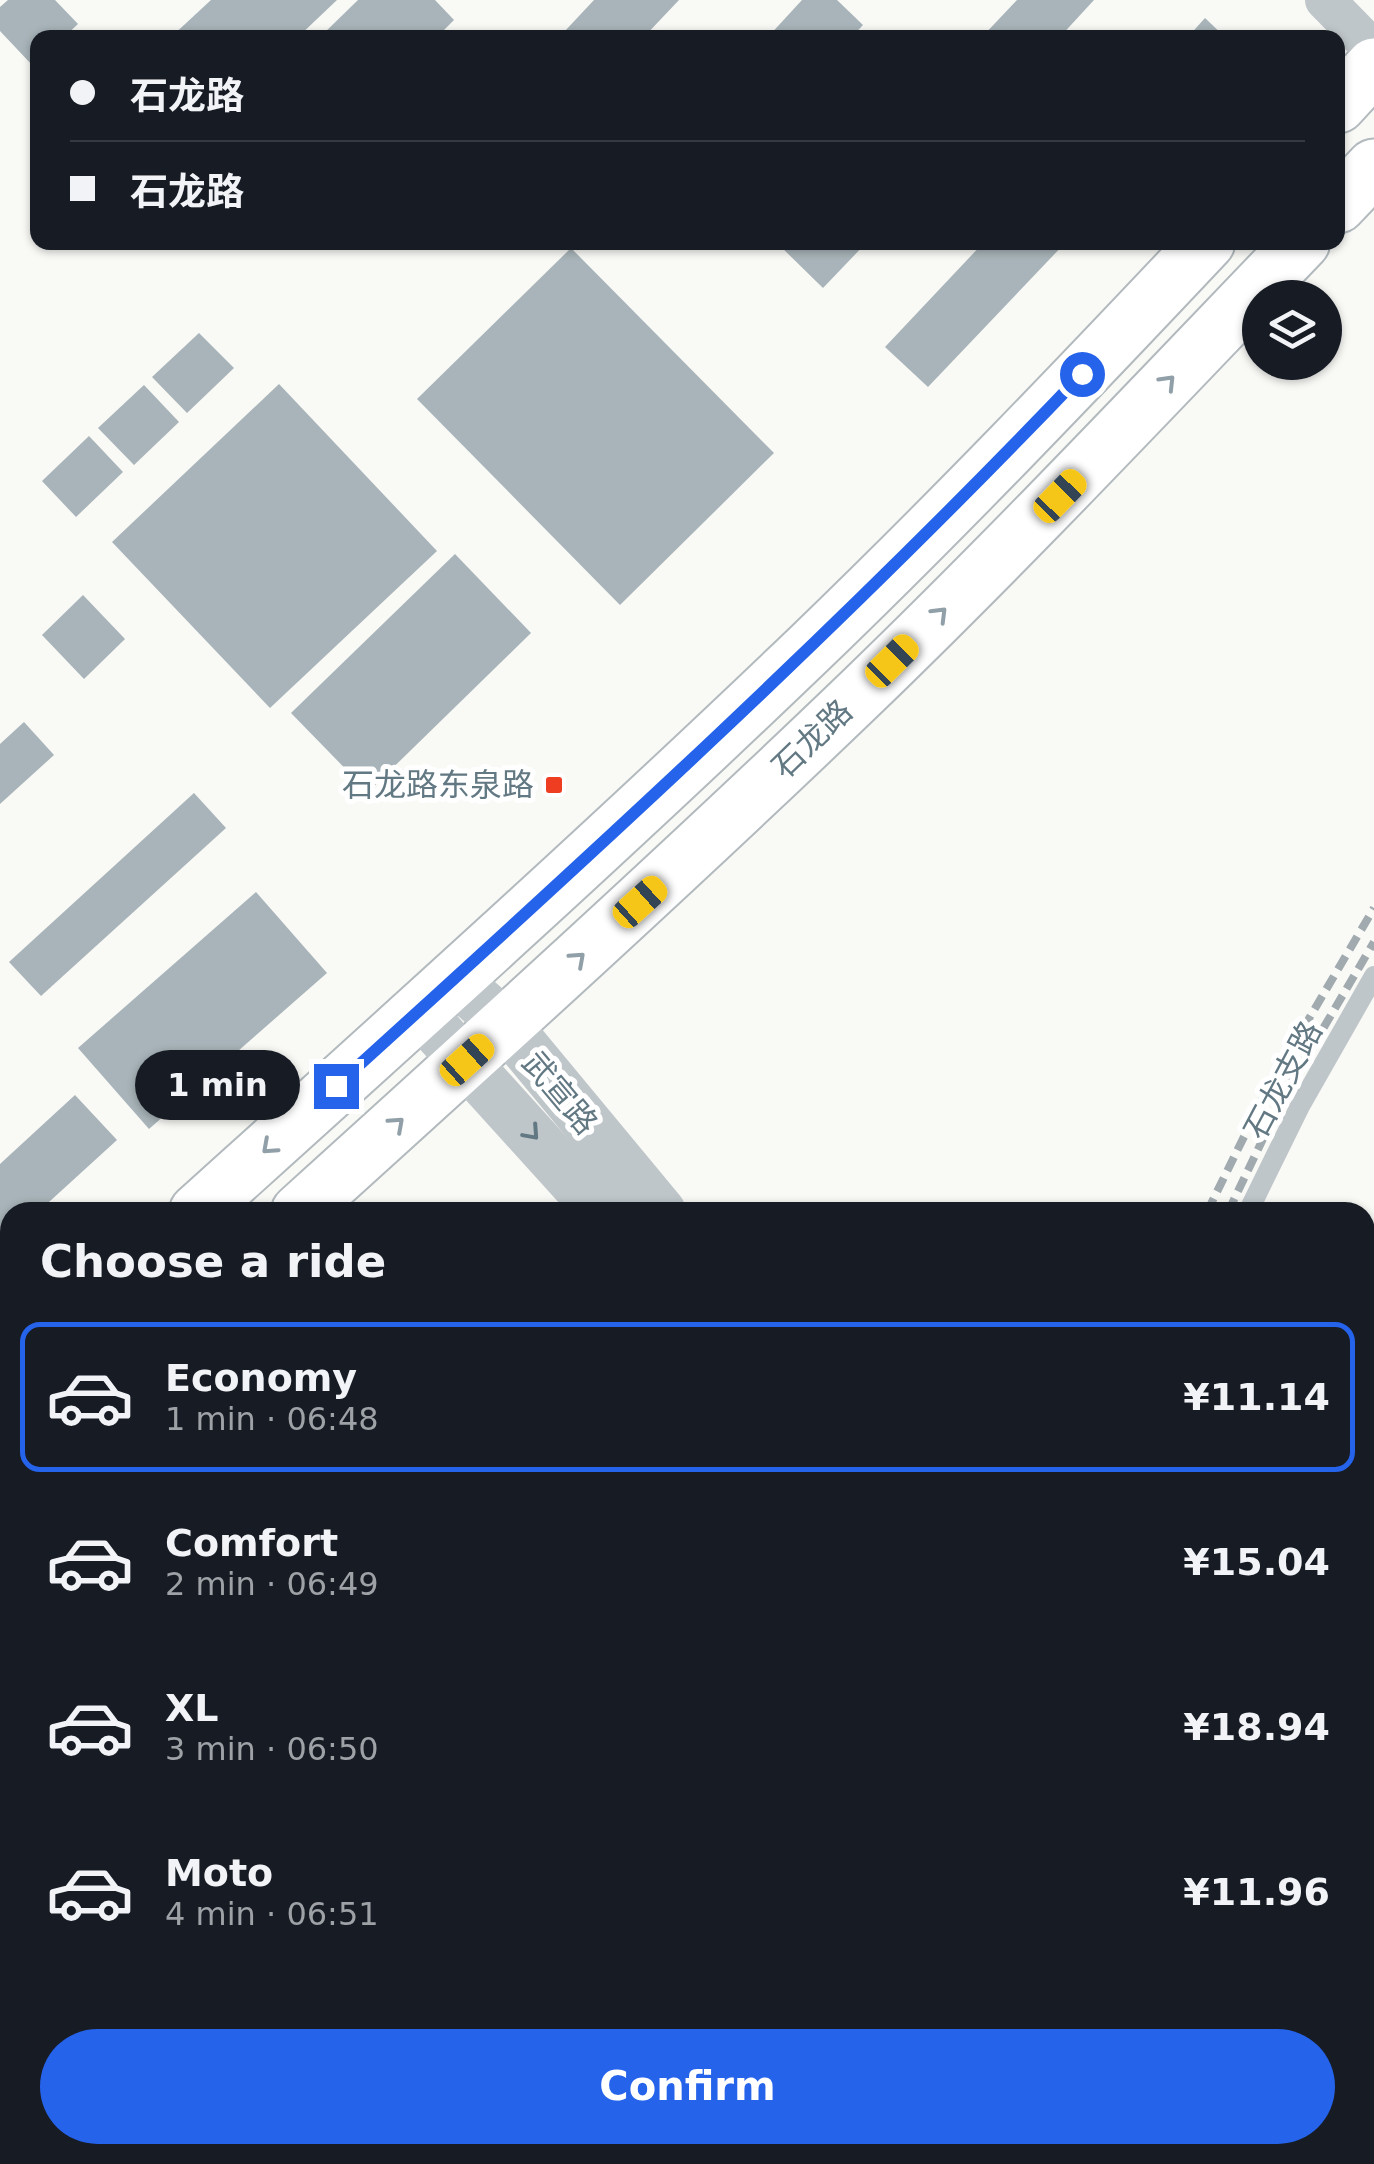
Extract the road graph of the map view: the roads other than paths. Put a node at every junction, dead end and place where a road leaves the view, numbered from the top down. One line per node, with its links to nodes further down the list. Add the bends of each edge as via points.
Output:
1 (1324, 0): 2 (street)
2 (1374, 50)
3 (1374, 66): 4 (main road)
4 (1345, 97)
5 (1374, 167): 6 (main road)
6 (1345, 198)
7 (1199, 250): 10 (main road, 石龙路, via 812,646)
8 (1294, 250): 11 (main road, 石龙路, one-way to 8, via 864,689)
9 (1374, 976): 16 (lane, 石龙支路)
10 (437, 995): 11 (street); 12 (main road, 石龙路, one-way to 12)
11 (487, 1042): 13 (main road, 石龙路, one-way to 11); 14 (street, one-way to 14); 15 (street, 武宣路)
12 (208, 1202)
13 (310, 1202)
14 (595, 1202)
15 (651, 1202)
16 (1253, 1202)

